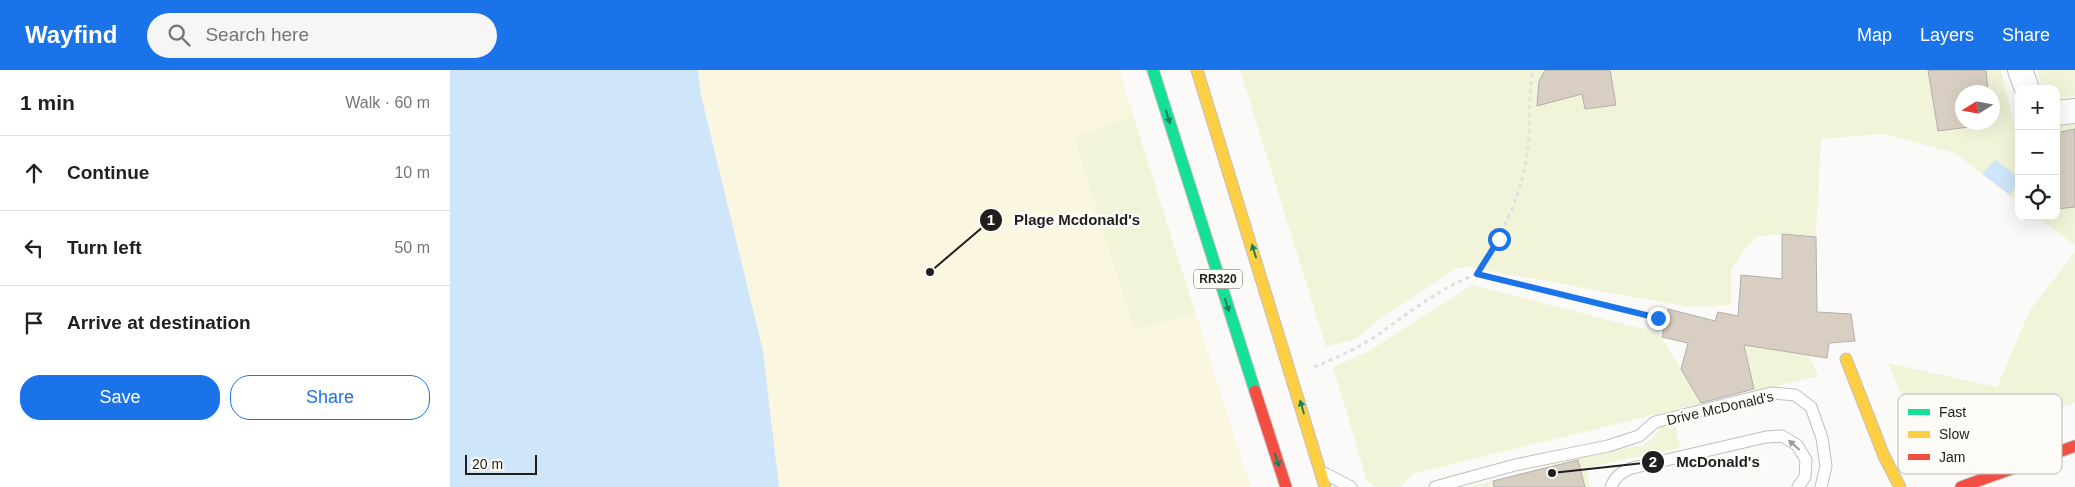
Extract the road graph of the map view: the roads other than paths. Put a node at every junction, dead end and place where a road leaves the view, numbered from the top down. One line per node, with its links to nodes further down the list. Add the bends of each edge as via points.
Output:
1 (1153, 70): 12 (main road, RR320, one-way to 12)
2 (1197, 70): 10 (main road, RR320, one-way to 2)
3 (2020, 70): 4 (street)
4 (2026, 85)
5 (2075, 111): 6 (street)
6 (2060, 113)
7 (1846, 359): 19 (main road, via 1884,456)
8 (2075, 446): 9 (main road)
9 (2062, 451)
10 (1321, 471): 13 (main road, RR320); 14 (lane)
11 (1997, 474): 20 (main road)
12 (1286, 487)
13 (1326, 487)
14 (1351, 487)
15 (1435, 487): 18 (lane, Drive McDonald's, via 1515,465 1608,446 1639,436 1655,422 1772,393 1795,395 1811,407 1822,438 1826,466)
16 (1611, 487): 17 (lane, one-way to 16, via 1805,477 1806,460 1797,445 1782,436 1632,468 1621,473)
17 (1798, 487)
18 (1822, 487)
19 (1900, 487)
20 (1961, 487)

